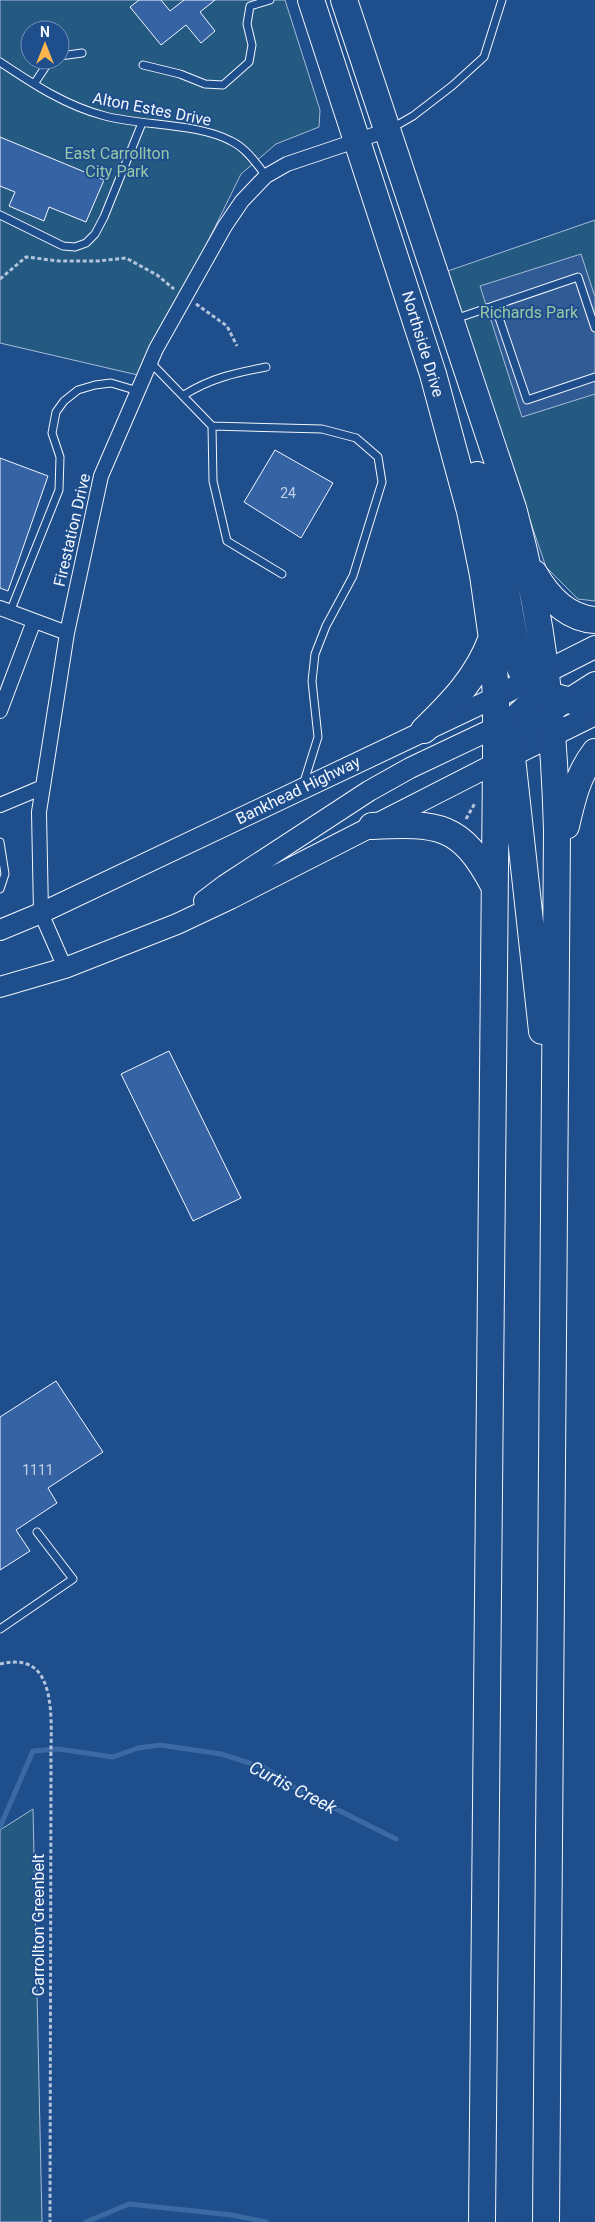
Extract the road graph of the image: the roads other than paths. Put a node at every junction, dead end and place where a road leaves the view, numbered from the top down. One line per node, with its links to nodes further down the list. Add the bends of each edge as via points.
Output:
1 (270, 0): 5 (lane)
2 (311, 0): 14 (highway, Northside Drive)
3 (344, 0): 13 (highway, Northside Drive)
4 (502, 0): 13 (lane, via 484,57 413,116)
5 (249, 3): 9 (lane, via 247,24 252,45 249,62 224,85 205,84)
6 (82, 53): 7 (lane)
7 (70, 55)
8 (0, 62): 11 (lane, Alton Estes Drive)
9 (143, 65)
10 (43, 70): 11 (lane)
11 (34, 84): 12 (lane, Alton Estes Drive, via 78,108)
12 (142, 123): 15 (lane, Alton Estes Drive, via 193,130 232,141); 16 (lane, via 96,234 86,243 62,246)
13 (388, 130): 14 (street, Firestation Drive); 18 (highway, Northside Drive)
14 (358, 140): 15 (street, Firestation Drive, via 287,164); 22 (highway, Northside Drive)
15 (266, 176): 20 (street, Firestation Drive, via 242,201 225,226)
16 (0, 215)
17 (495, 306): 18 (lane); 19 (lane, via 578,277); 23 (lane, via 527,400)
18 (450, 321): 27 (highway, Northside Drive, via 513,508)
19 (595, 328)
20 (150, 362): 24 (street, Firestation Drive); 25 (lane)
21 (266, 367): 25 (lane, via 220,376)
22 (433, 374): 33 (highway, Northside Drive, via 470,511); 37 (highway, via 454,407 494,525 520,668)
23 (595, 377)
24 (138, 391): 29 (lane, via 111,383 95,385 78,390 56,412 52,433 60,457 59,490); 32 (street, Firestation Drive, via 101,476)
25 (184, 395): 26 (lane)
26 (212, 426): 28 (lane, via 213,481 227,541); 45 (lane, via 322,430 356,438 378,457 382,482 353,576 315,654 312,681 318,737)
27 (527, 560): 30 (highway, via 545,593 562,608); 37 (highway, Northside Drive, via 539,620)
28 (282, 574)
29 (5, 610): 31 (street)
30 (595, 620)
31 (34, 621): 32 (street); 39 (street)
32 (67, 633): 44 (street, Firestation Drive)
33 (492, 640): 36 (highway, Northside Drive); 41 (highway, via 473,678)
34 (595, 647): 37 (main road, Bankhead Highway)
35 (595, 683): 37 (main road)
36 (496, 697): 37 (main road, Bankhead Highway); 41 (main road, Bankhead Highway); 42 (highway, Northside Drive)
37 (547, 697): 38 (highway); 40 (main road, Bankhead Highway); 42 (main road, Bankhead Highway); 42 (main road, via 521,711); 49 (highway, Northside Drive)
38 (595, 702)
39 (0, 711)
40 (595, 714)
41 (424, 730): 45 (main road, Bankhead Highway)
42 (504, 742): 47 (main road, Bankhead Highway); 50 (highway); 54 (main road, via 410,768 369,790); 57 (highway, via 548,1083)
43 (595, 752): 49 (highway, via 577,785)
44 (43, 787): 46 (street); 52 (street, Firestation Drive)
45 (302, 789): 52 (main road, Bankhead Highway)
46 (0, 805)
47 (372, 826): 50 (highway, via 421,825 444,831 476,853); 54 (main road, Bankhead Highway, via 230,899)
48 (0, 842): 51 (lane, via 6,874)
49 (557, 856): 57 (highway)
50 (494, 886): 60 (highway, via 492,1397)
51 (0, 889)
52 (40, 913): 53 (main road, Bankhead Highway); 55 (street, Firestation Drive)
53 (0, 930)
54 (161, 930): 55 (main road, Bankhead Highway)
55 (64, 968): 56 (main road, Bankhead Highway)
56 (0, 987)
57 (555, 1179): 61 (highway)
58 (37, 1532): 59 (lane, via 73,1579)
59 (0, 1629)
60 (482, 2222)
61 (546, 2222)

